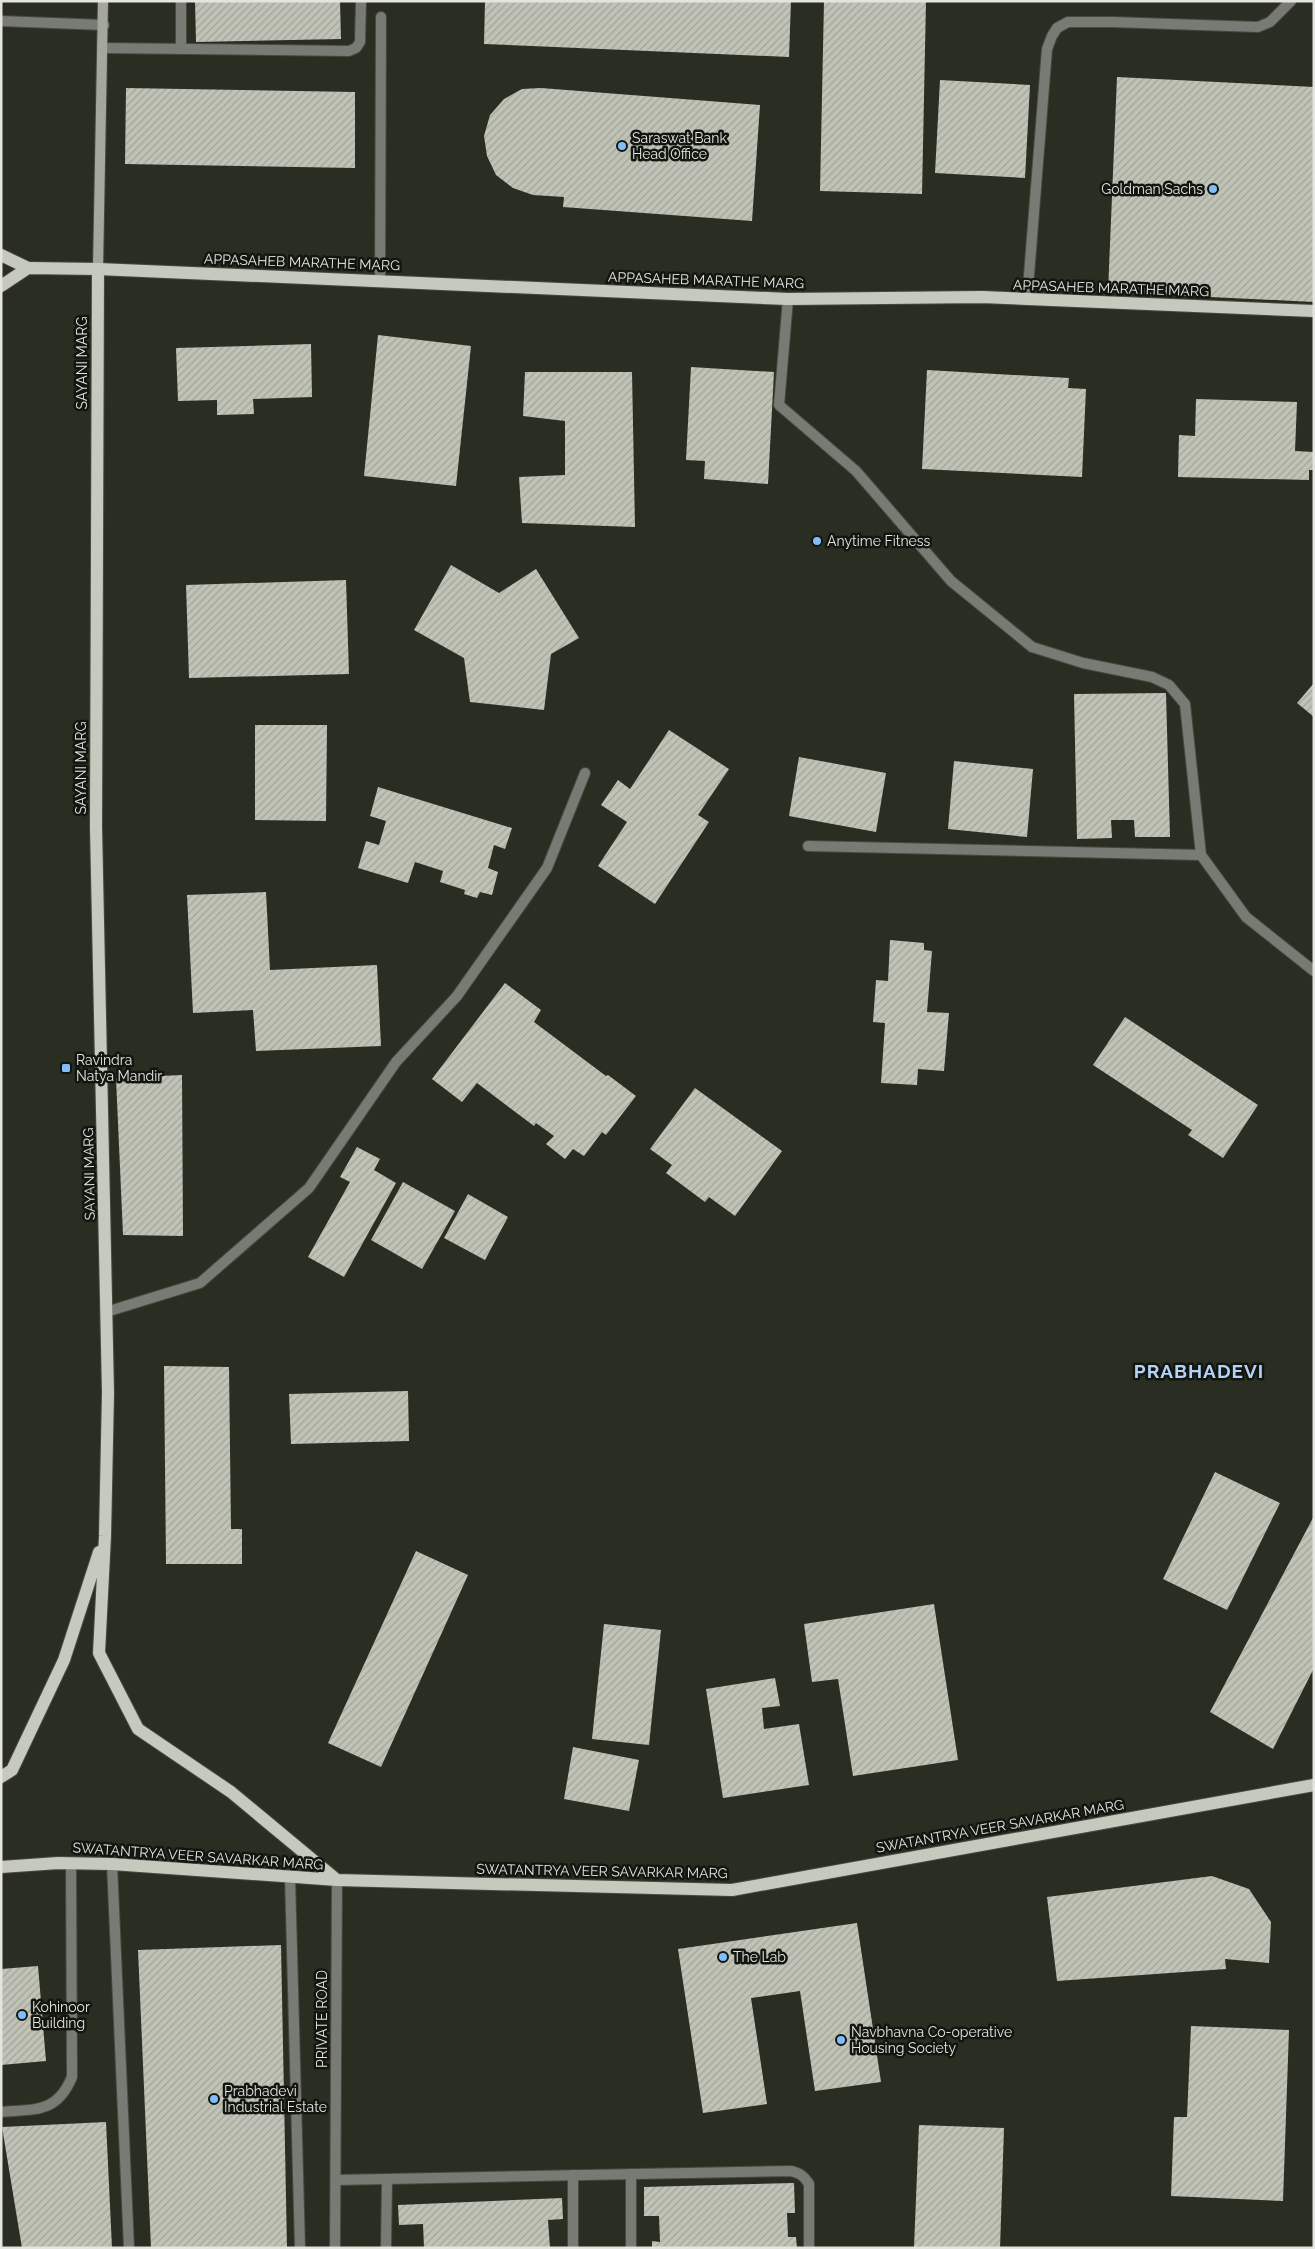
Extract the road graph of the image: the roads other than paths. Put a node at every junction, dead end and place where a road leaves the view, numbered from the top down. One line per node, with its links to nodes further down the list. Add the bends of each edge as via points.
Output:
1 (103, 1): 7 (main road, SAYANI MARG)
2 (181, 1): 9 (street)
3 (360, 1): 9 (street, via 360,42 349,51)
4 (1291, 1): 16 (street, via 1270,22 1258,27 1068,22 1057,28 1047,49)
5 (381, 17): 13 (street)
6 (1, 21): 7 (street)
7 (104, 25): 8 (main road, SAYANI MARG)
8 (103, 48): 9 (street); 12 (main road, SAYANI MARG)
9 (180, 49)
10 (1, 255): 11 (main road)
11 (28, 268): 12 (main road, APPASAHEB MARATHE MARG); 14 (main road)
12 (98, 268): 13 (main road, APPASAHEB MARATHE MARG); 22 (main road, SAYANI MARG, via 96,827)
13 (380, 280): 15 (main road, APPASAHEB MARATHE MARG)
14 (1, 286)
15 (788, 299): 16 (main road, APPASAHEB MARATHE MARG, via 982,297); 20 (street, via 779,405 856,471 951,581 1032,646 1083,663 1152,677 1169,685 1185,704)
16 (1027, 300): 17 (main road, APPASAHEB MARATHE MARG)
17 (1314, 311)
18 (585, 773): 22 (street, via 547,868 457,996 396,1062 309,1188 200,1283)
19 (808, 846): 20 (street)
20 (1201, 855): 21 (street, via 1246,917)
21 (1314, 971)
22 (106, 1312): 23 (main road, SAYANI MARG)
23 (105, 1536): 24 (main road, via 64,1660 12,1770); 30 (main road, SAYANI MARG, via 99,1653 138,1729 232,1792)
24 (1, 1777)
25 (1314, 1785): 30 (main road, SWATANTRYA VEER SAVARKAR MARG, via 732,1890)
26 (71, 1864): 27 (main road, SWATANTRYA VEER SAVARKAR MARG); 28 (main road, SWATANTRYA VEER SAVARKAR MARG); 31 (street, via 72,2077 55,2103 42,2109)
27 (112, 1864): 29 (main road, SWATANTRYA VEER SAVARKAR MARG); 36 (street)
28 (1, 1867)
29 (290, 1877): 30 (main road, SWATANTRYA VEER SAVARKAR MARG); 37 (street)
30 (337, 1880): 35 (street, PRIVATE ROAD)
31 (1, 2112)
32 (631, 2174): 33 (street); 41 (street); 42 (street, via 798,2173 809,2184)
33 (574, 2175): 34 (street); 40 (street)
34 (386, 2179): 35 (street); 39 (street)
35 (336, 2180): 38 (street, PRIVATE ROAD)
36 (130, 2248)
37 (300, 2248)
38 (335, 2248)
39 (386, 2248)
40 (573, 2248)
41 (631, 2248)
42 (808, 2248)

